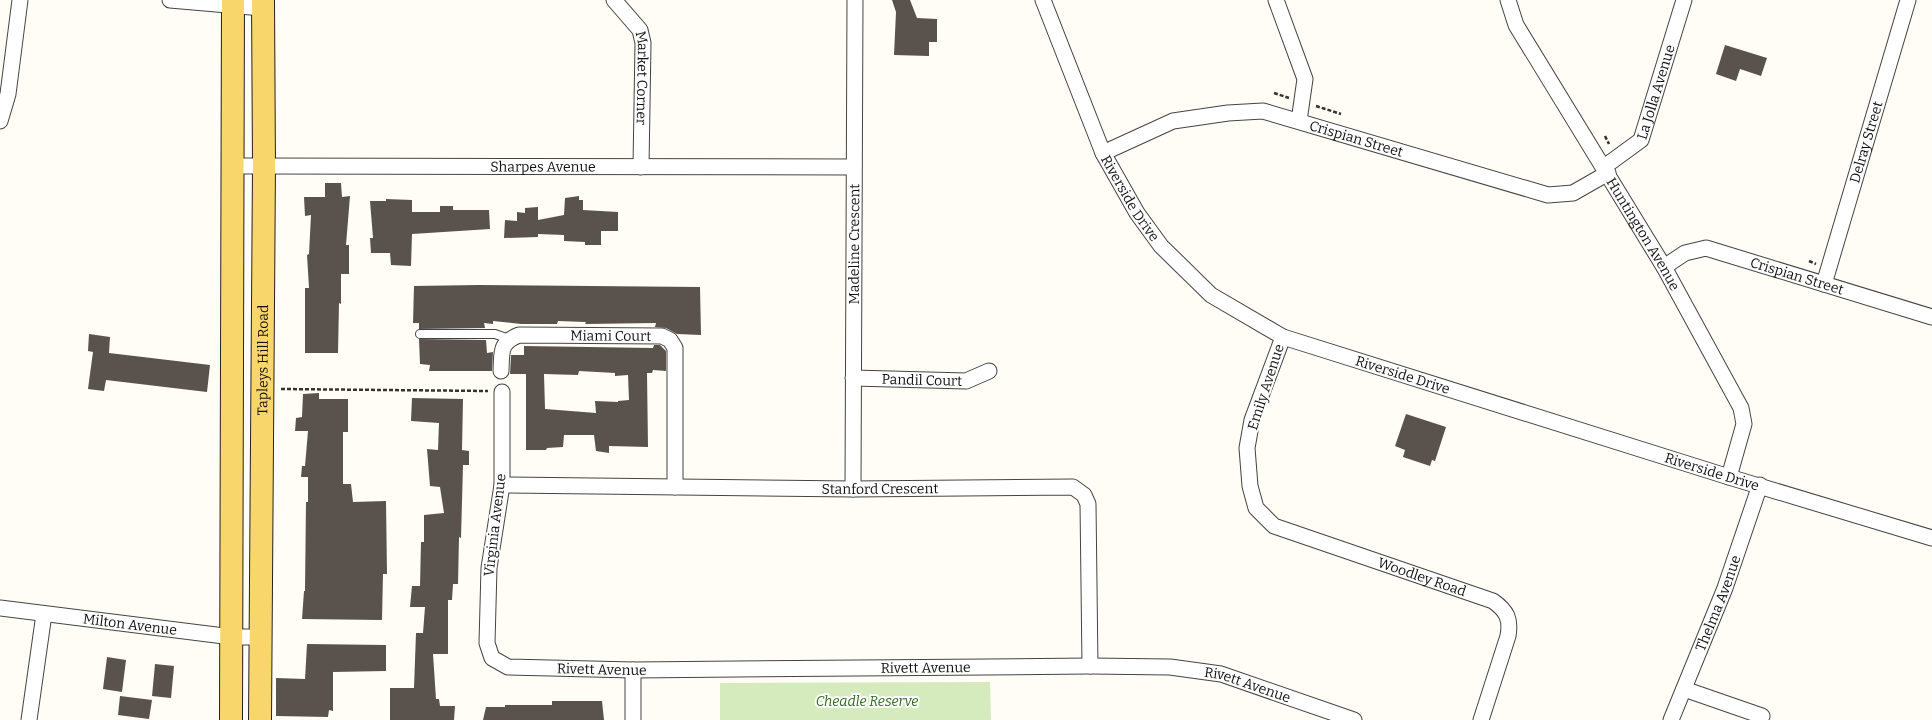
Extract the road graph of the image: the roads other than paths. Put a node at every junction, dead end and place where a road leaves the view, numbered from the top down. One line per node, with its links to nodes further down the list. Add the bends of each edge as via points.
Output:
1 (20, 0): 12 (street, via 8,94)
2 (170, 0): 10 (street)
3 (614, 0): 17 (street, Market Corner, via 640,30 644,43)
4 (854, 0): 18 (street, Madeline Crescent)
5 (1043, 0): 14 (street, Riverside Drive)
6 (1276, 0): 13 (street, via 1305,79)
7 (1508, 0): 19 (street, Huntington Avenue, via 1516,25)
8 (1684, 0): 19 (street, La Jolla Avenue, via 1641,140)
9 (1908, 0): 21 (street, Delray Street)
10 (233, 3): 11 (street); 15 (main road)
11 (263, 4): 16 (main road, Tapleys Hill Road)
12 (0, 121)
13 (1299, 121): 14 (street, Crispian Street, via 1263,111 1173,121); 19 (street, Crispian Street, via 1548,195 1573,193)
14 (1103, 153): 24 (street, Riverside Drive, via 1137,213 1160,246 1210,295)
15 (232, 166): 16 (street, Sharpes Avenue); 39 (main road)
16 (264, 166): 17 (street, Sharpes Avenue); 40 (main road, Tapleys Hill Road)
17 (641, 167): 18 (street, Sharpes Avenue)
18 (854, 168): 28 (street, Madeline Crescent)
19 (1606, 170): 20 (street, Huntington Avenue)
20 (1664, 267): 21 (street, Crispian Street, via 1685,253 1706,248); 30 (street, Huntington Avenue, via 1741,408 1744,424)
21 (1824, 284): 22 (street, Crispian Street)
22 (1932, 317)
23 (420, 334): 25 (lane, via 495,334)
24 (1283, 337): 30 (street, Riverside Drive); 33 (street, Emily Avenue, via 1252,420 1247,448)
25 (509, 339): 26 (street, via 502,348); 34 (street, Miami Court, via 519,335 662,336 670,340 675,348)
26 (501, 371)
27 (989, 371): 28 (street, Pandil Court, via 966,380)
28 (853, 378): 35 (street, Madeline Crescent)
29 (502, 392): 31 (street, Virginia Avenue)
30 (1729, 477): 32 (street, Riverside Drive)
31 (502, 485): 34 (street, Stanford Crescent); 41 (street, Virginia Avenue, via 489,568 486,644)
32 (1760, 485): 36 (street, Riverside Drive); 44 (street, Thelma Avenue, via 1725,588)
33 (1250, 486): 51 (street, Woodley Road, via 1256,508 1274,526 1493,601 1502,607 1509,616 1510,626)
34 (675, 487): 35 (street, Stanford Crescent)
35 (853, 489): 42 (street, Stanford Crescent, via 1073,486 1084,495 1088,504)
36 (1932, 538)
37 (0, 608): 38 (street, Milton Avenue)
38 (44, 614): 39 (street, Milton Avenue); 46 (street)
39 (232, 637): 40 (street, Milton Avenue); 47 (main road)
40 (260, 637): 48 (main road, Tapleys Hill Road)
41 (492, 658): 43 (street, Rivett Avenue, via 508,667)
42 (1090, 666): 43 (street, Rivett Avenue); 50 (street, Rivett Avenue, via 1170,667 1221,674)
43 (633, 670): 49 (street)
44 (1684, 689): 45 (street); 52 (street, Thelma Avenue)
45 (1762, 716)
46 (29, 720)
47 (231, 720)
48 (260, 720)
49 (633, 720)
50 (1354, 720)
51 (1482, 720)
52 (1671, 720)

